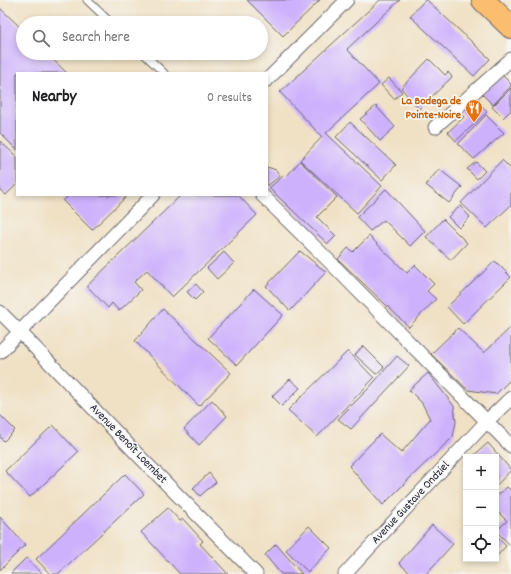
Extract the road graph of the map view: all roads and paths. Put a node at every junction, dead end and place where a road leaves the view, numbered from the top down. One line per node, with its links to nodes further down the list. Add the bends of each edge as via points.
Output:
1 (87, 0): 4 (lane)
2 (347, 0): 9 (street)
3 (483, 0): 5 (highway)
4 (104, 16)
5 (508, 18)
6 (511, 59): 10 (street)
7 (150, 60): 8 (lane)
8 (163, 72)
9 (268, 79)
10 (435, 127)
11 (152, 196): 14 (street)
12 (263, 196): 17 (street)
13 (0, 312): 14 (street, Avenue Benoît Loembet)
14 (20, 332): 15 (street); 19 (street, Avenue Benoît Loembet)
15 (0, 352)
16 (511, 398): 17 (street, Avenue Gustave Ondziel)
17 (487, 421): 18 (street); 20 (street, Avenue Gustave Ondziel)
18 (511, 446)
19 (256, 574)
20 (345, 574)

